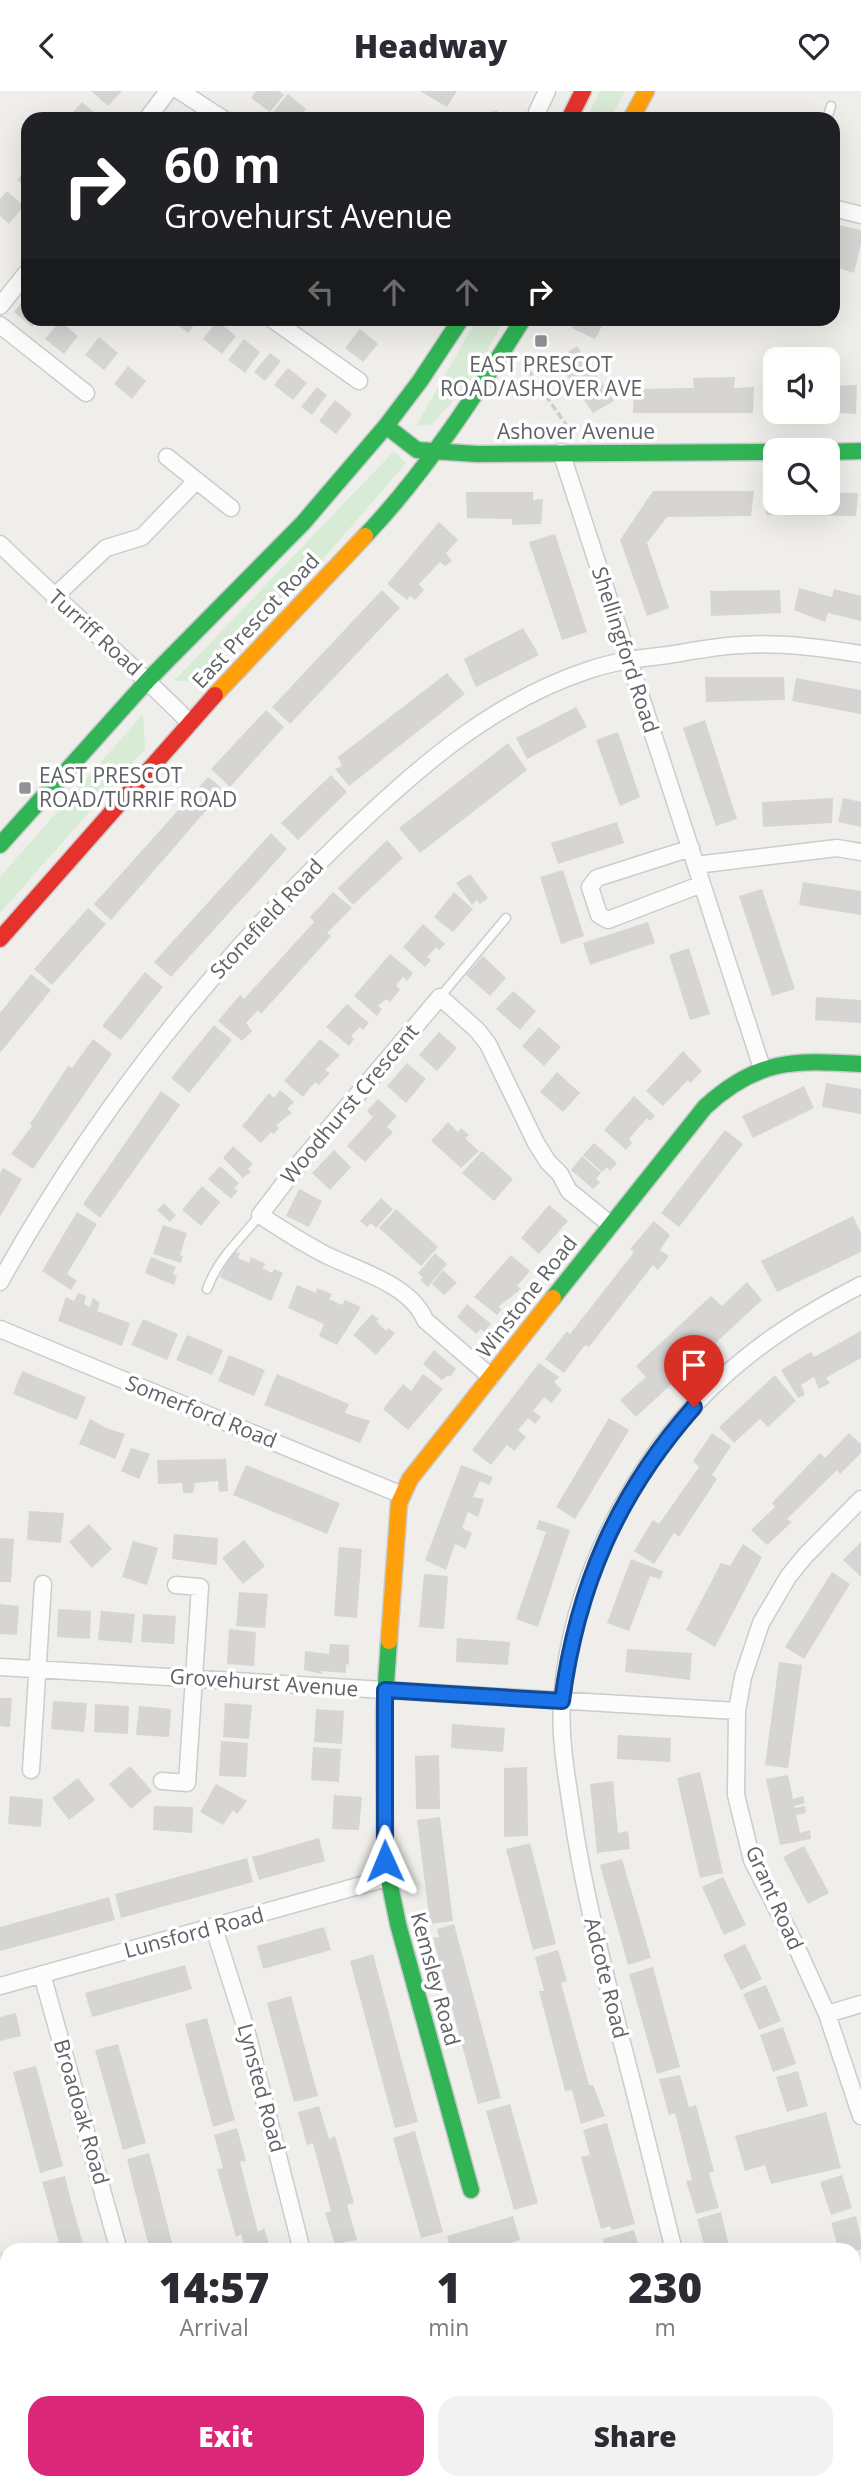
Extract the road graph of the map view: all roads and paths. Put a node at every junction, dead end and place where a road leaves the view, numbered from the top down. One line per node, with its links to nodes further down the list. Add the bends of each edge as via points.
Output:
1 (168, 91): 6 (street)
2 (180, 91): 7 (street)
3 (583, 91): 8 (main road)
4 (646, 91): 9 (main road)
5 (831, 106): 10 (lane)
6 (152, 112)
7 (212, 112)
8 (572, 112)
9 (635, 112)
10 (829, 112)
11 (840, 210): 12 (street)
12 (861, 215)
13 (21, 280): 14 (street)
14 (0, 306)
15 (0, 325): 21 (street)
16 (282, 326): 20 (street)
17 (456, 326): 22 (main road, East Prescot Road)
18 (519, 326): 19 (main road, East Prescot Road)
19 (509, 342): 23 (main road, East Prescot Road); 28 (path)
20 (359, 381)
21 (86, 393)
22 (386, 426): 23 (main road, Ashover Avenue, via 417,450); 36 (main road, East Prescot Road, via 303,523)
23 (436, 450): 27 (main road, Ashover Avenue); 37 (main road, East Prescot Road, via 369,531)
24 (861, 451): 26 (main road)
25 (763, 452): 28 (main road, Ashover Avenue)
26 (840, 452)
27 (561, 453): 28 (main road, Ashover Avenue); 35 (street, Shellingford Road)
28 (585, 453)
29 (167, 457): 30 (street)
30 (195, 482): 31 (street); 33 (street, via 142,537 106,548)
31 (231, 508)
32 (0, 544): 33 (street, Turriff Road)
33 (54, 597): 36 (street, Turriff Road)
34 (861, 654): 35 (street, Stonefield Road, via 743,645)
35 (628, 660): 39 (street, Shellingford Road); 50 (street, Stonefield Road, via 551,685 475,727 413,774 310,871 225,963 141,1067 66,1171)
36 (148, 680): 37 (street, Turriff Road); 38 (main road, East Prescot Road)
37 (190, 722): 44 (main road, East Prescot Road)
38 (0, 845)
39 (691, 848): 41 (street, Shellingford Road); 42 (street, via 597,878 590,887 599,915 608,920)
40 (861, 852): 41 (street, via 837,848)
41 (696, 865): 42 (street, Shellingford Road)
42 (702, 884): 47 (street, Shellingford Road)
43 (506, 918): 45 (lane)
44 (0, 939)
45 (440, 997): 48 (street, Woodhurst Crescent); 49 (street, via 488,1044 536,1143 569,1191)
46 (861, 1064): 47 (main road, Winstone Road)
47 (762, 1068): 49 (main road, Winstone Road, via 705,1107)
48 (260, 1215): 52 (lane, via 223,1257); 54 (street, via 327,1255 380,1277)
49 (611, 1225): 54 (main road, Winstone Road)
50 (0, 1282)
51 (861, 1285): 63 (street, Adcote Road, via 804,1316 747,1356 656,1452 623,1504 594,1566 574,1629)
52 (207, 1289)
53 (0, 1329): 55 (street, Somerford Road)
54 (491, 1377): 55 (main road, Winstone Road)
55 (402, 1495): 62 (main road, Winstone Road, via 397,1512)
56 (861, 1499): 64 (street, Grant Road, via 805,1556 774,1600 751,1648)
57 (43, 1584): 60 (street)
58 (176, 1585): 61 (street, via 200,1587)
59 (0, 1667): 60 (street, Grovehurst Avenue)
60 (37, 1669): 61 (street, Grovehurst Avenue); 65 (street)
61 (195, 1679): 62 (street, Grovehurst Avenue); 66 (street, via 187,1783)
62 (385, 1690): 63 (street, Grovehurst Avenue); 67 (main road, Kemsley Road)
63 (562, 1701): 64 (street, Grovehurst Avenue); 77 (street, Adcote Road, via 565,1767 585,1892)
64 (737, 1711): 72 (street, Grant Road, via 736,1795 752,1860)
65 (32, 1770)
66 (162, 1781)
67 (387, 1878): 68 (street, Lunsford Road); 74 (main road, Kemsley Road)
68 (214, 1928): 69 (street, Lunsford Road); 76 (street, Lynsted Road, via 246,2029)
69 (42, 1974): 70 (street, Lunsford Road); 75 (street, Broadoak Road)
70 (0, 1986)
71 (861, 2004): 72 (street)
72 (827, 2014): 73 (street, Grant Road)
73 (861, 2116)
74 (471, 2190)
75 (117, 2243)
76 (300, 2243)
77 (672, 2243)

